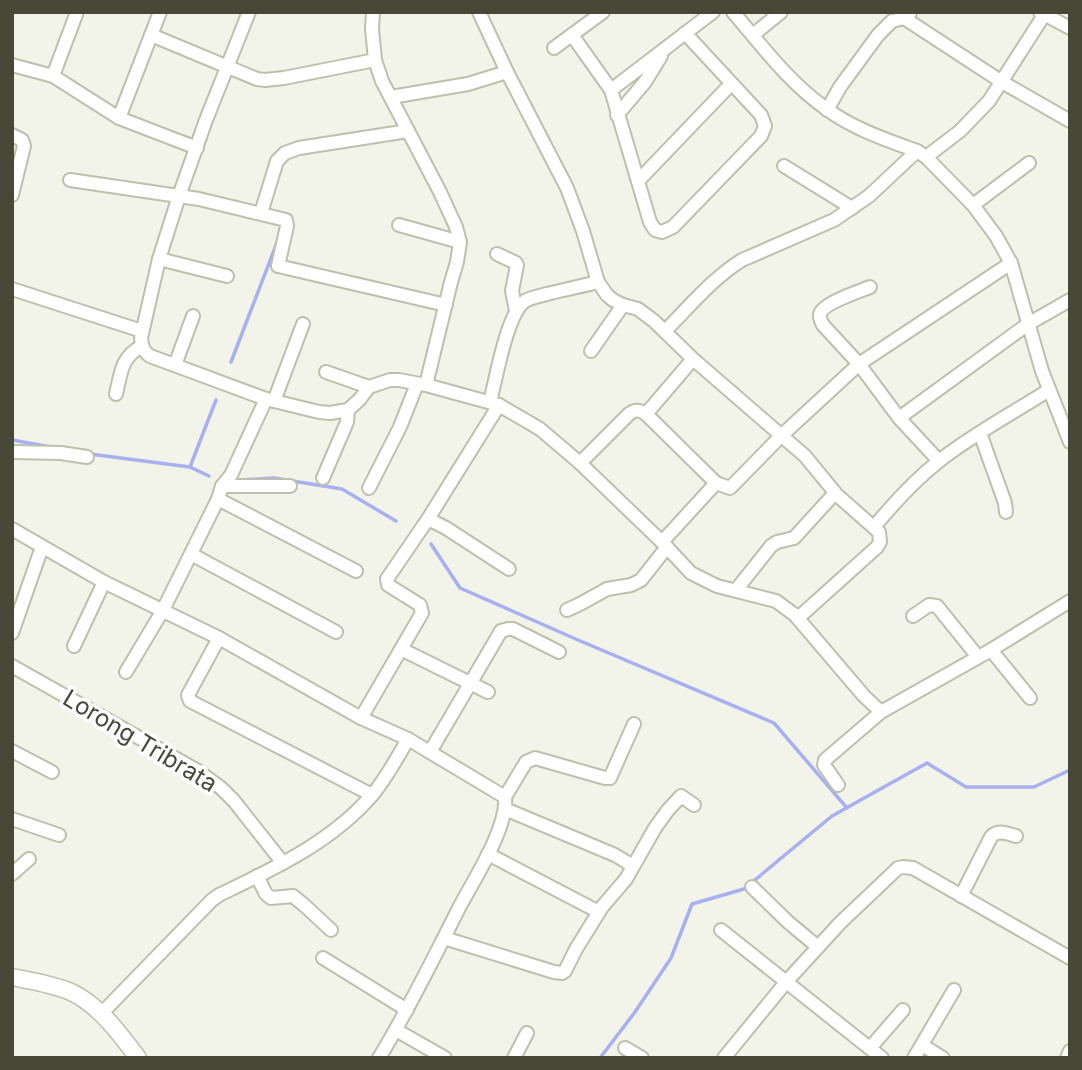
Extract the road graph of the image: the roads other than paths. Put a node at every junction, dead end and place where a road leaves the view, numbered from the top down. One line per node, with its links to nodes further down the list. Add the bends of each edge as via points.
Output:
1 (77, 12): 23 (street)
2 (160, 12): 14 (street)
3 (248, 12): 21 (street)
4 (373, 12): 19 (street)
5 (479, 12): 22 (street)
6 (603, 12): 15 (street)
7 (713, 12): 13 (street)
8 (733, 12): 16 (street)
9 (781, 12): 16 (street)
10 (1049, 14): 12 (street); 24 (street)
11 (897, 16): 24 (street); 28 (street, via 862,55)
12 (1070, 27)
13 (685, 33): 17 (street); 25 (street)
14 (151, 35): 21 (street); 30 (street)
15 (572, 35): 18 (street); 26 (street)
16 (753, 35): 28 (street, via 801,89)
17 (667, 47): 26 (street); 29 (street)
18 (554, 48)
19 (375, 60): 21 (street, via 265,80); 27 (street)
20 (12, 65): 23 (street)
21 (226, 66): 34 (street)
22 (507, 72): 27 (street, via 468,84); 51 (street, via 568,188)
23 (53, 76): 30 (street)
24 (1002, 82): 31 (street); 35 (street, via 977,116)
25 (731, 84): 39 (street); 39 (street, via 761,115 764,131 669,230 659,232 653,227)
26 (611, 90): 29 (street)
27 (391, 97): 32 (street)
28 (827, 110): 35 (street)
29 (617, 115): 39 (street)
30 (119, 118): 34 (street)
31 (1070, 121)
32 (408, 131): 44 (street, via 285,153 277,161); 46 (street)
33 (12, 135): 40 (street, via 22,140 24,149)
34 (197, 148): 41 (street)
35 (922, 154): 42 (street); 43 (street)
36 (1029, 163): 42 (street)
37 (784, 166): 43 (street)
38 (70, 180): 41 (street)
39 (638, 181)
40 (12, 195)
41 (179, 196): 44 (street); 48 (street)
42 (973, 205): 49 (street)
43 (852, 208): 62 (street, via 731,267)
44 (261, 213): 55 (street, via 287,223 279,267)
45 (399, 225): 46 (street)
46 (460, 242): 55 (street)
47 (497, 254): 57 (street, via 516,262 512,291)
48 (159, 259): 50 (street); 61 (street)
49 (1011, 263): 60 (street); 66 (street)
50 (227, 276)
51 (598, 282): 56 (street); 57 (street, via 537,297)
52 (870, 287): 66 (street, via 825,307 820,314 822,325)
53 (12, 289): 61 (street)
54 (1070, 300): 60 (street)
55 (446, 305): 69 (street)
56 (623, 305): 62 (street, via 638,309); 64 (street)
57 (516, 310): 74 (street)
58 (193, 316): 67 (street)
59 (303, 324): 73 (street)
60 (1028, 324): 71 (street); 77 (street)
61 (142, 331): 63 (street)
62 (665, 331): 65 (street)
63 (142, 346): 67 (street, via 150,356); 72 (street, via 125,359)
64 (591, 351)
65 (693, 359): 76 (street); 79 (street)
66 (859, 364): 77 (street); 79 (street)
67 (175, 365): 73 (street)
68 (326, 372): 70 (street)
69 (421, 385): 70 (street, via 390,380); 74 (street); 88 (street)
70 (369, 387): 75 (street)
71 (1049, 390): 78 (street); 80 (street)
72 (116, 394)
73 (270, 400): 75 (street, via 319,412); 89 (street)
74 (495, 403): 84 (street, via 540,429); 92 (street)
75 (348, 410): 85 (street)
76 (646, 414): 84 (street, via 631,412); 86 (street)
77 (899, 418): 83 (street)
78 (980, 433): 83 (street); 91 (street)
79 (781, 436): 86 (street, via 733,487); 90 (street, via 805,456)
80 (1070, 442)
81 (12, 452): 82 (street)
82 (87, 457)
83 (939, 461): 93 (street)
84 (580, 463): 95 (street)
85 (323, 478)
86 (716, 483): 95 (street)
87 (290, 486): 89 (street)
88 (369, 488)
89 (220, 492): 97 (street); 99 (street)
90 (835, 493): 93 (street); 101 (street, via 794,538 771,546)
91 (1006, 512)
92 (429, 519): 98 (street); 111 (street, via 387,579 388,585 421,608)
93 (874, 527): 106 (street, via 880,536 877,547)
94 (12, 529): 96 (street)
95 (664, 545): 101 (street, via 691,573); 104 (street, via 641,580 607,589)
96 (42, 547): 100 (street); 108 (street)
97 (191, 554): 103 (street); 107 (street)
98 (509, 569)
99 (356, 571)
100 (104, 582): 103 (street); 110 (street)
101 (736, 590): 106 (street, via 776,601)
102 (1070, 601): 112 (street)
103 (163, 610): 109 (street); 116 (street)
104 (567, 610)
105 (912, 616): 114 (street, via 929,605 937,606)
106 (797, 618): 120 (street)
107 (336, 632)
108 (12, 633)
109 (219, 638): 121 (street); 128 (street, via 188,695 190,701)
110 (74, 646)
111 (401, 649): 117 (street); 121 (street)
112 (991, 650): 114 (street); 119 (street)
113 (559, 652): 117 (street, via 505,629)
114 (978, 657): 120 (street)
115 (12, 666): 136 (street, Lorong Tribrata, via 198,771 234,801)
116 (126, 672)
117 (470, 683): 118 (street); 125 (street)
118 (488, 692)
119 (1030, 698)
120 (881, 712): 127 (street, via 825,760)
121 (361, 718): 123 (street)
122 (634, 724): 129 (street, via 610,778 535,758 526,762)
123 (408, 739): 125 (street); 128 (street)
124 (12, 751): 126 (street)
125 (430, 752): 129 (street)
126 (52, 772)
127 (838, 785)
128 (372, 795): 136 (street, via 335,831)
129 (505, 803): 134 (street); 137 (street)
130 (694, 805): 137 (street, via 681,796)
131 (12, 819): 132 (street)
132 (59, 835)
133 (1016, 836): 141 (street, via 999,832 991,837)
134 (488, 854): 142 (street); 145 (street)
135 (29, 859): 138 (street)
136 (283, 863): 139 (street)
137 (633, 866): 142 (street)
138 (12, 874)
139 (257, 876): 143 (street, via 271,898 293,896); 154 (street, via 204,906)
140 (752, 887): 146 (street)
141 (961, 896): 146 (street, via 913,868 898,868); 148 (street)
142 (599, 912): 145 (street, via 559,974)
143 (331, 930)
144 (721, 930): 150 (street)
145 (444, 938): 152 (street)
146 (818, 947): 150 (street)
147 (323, 958): 152 (street)
148 (1070, 958)
149 (12, 977): 154 (street, via 71,992)
150 (787, 981): 159 (street); 166 (street)
151 (954, 990): 157 (street)
152 (408, 1010): 155 (street)
153 (903, 1010): 159 (street)
154 (101, 1014): 161 (street)
155 (396, 1030): 162 (street); 163 (street)
156 (527, 1033): 164 (street)
157 (922, 1045): 168 (street); 169 (street)
158 (625, 1048): 165 (street)
159 (870, 1048): 167 (street)
160 (1070, 1051): 170 (street)
161 (138, 1058)
162 (379, 1058)
163 (445, 1058)
164 (514, 1058)
165 (642, 1058)
166 (724, 1058)
167 (882, 1058)
168 (914, 1058)
169 (943, 1058)
170 (1067, 1058)

